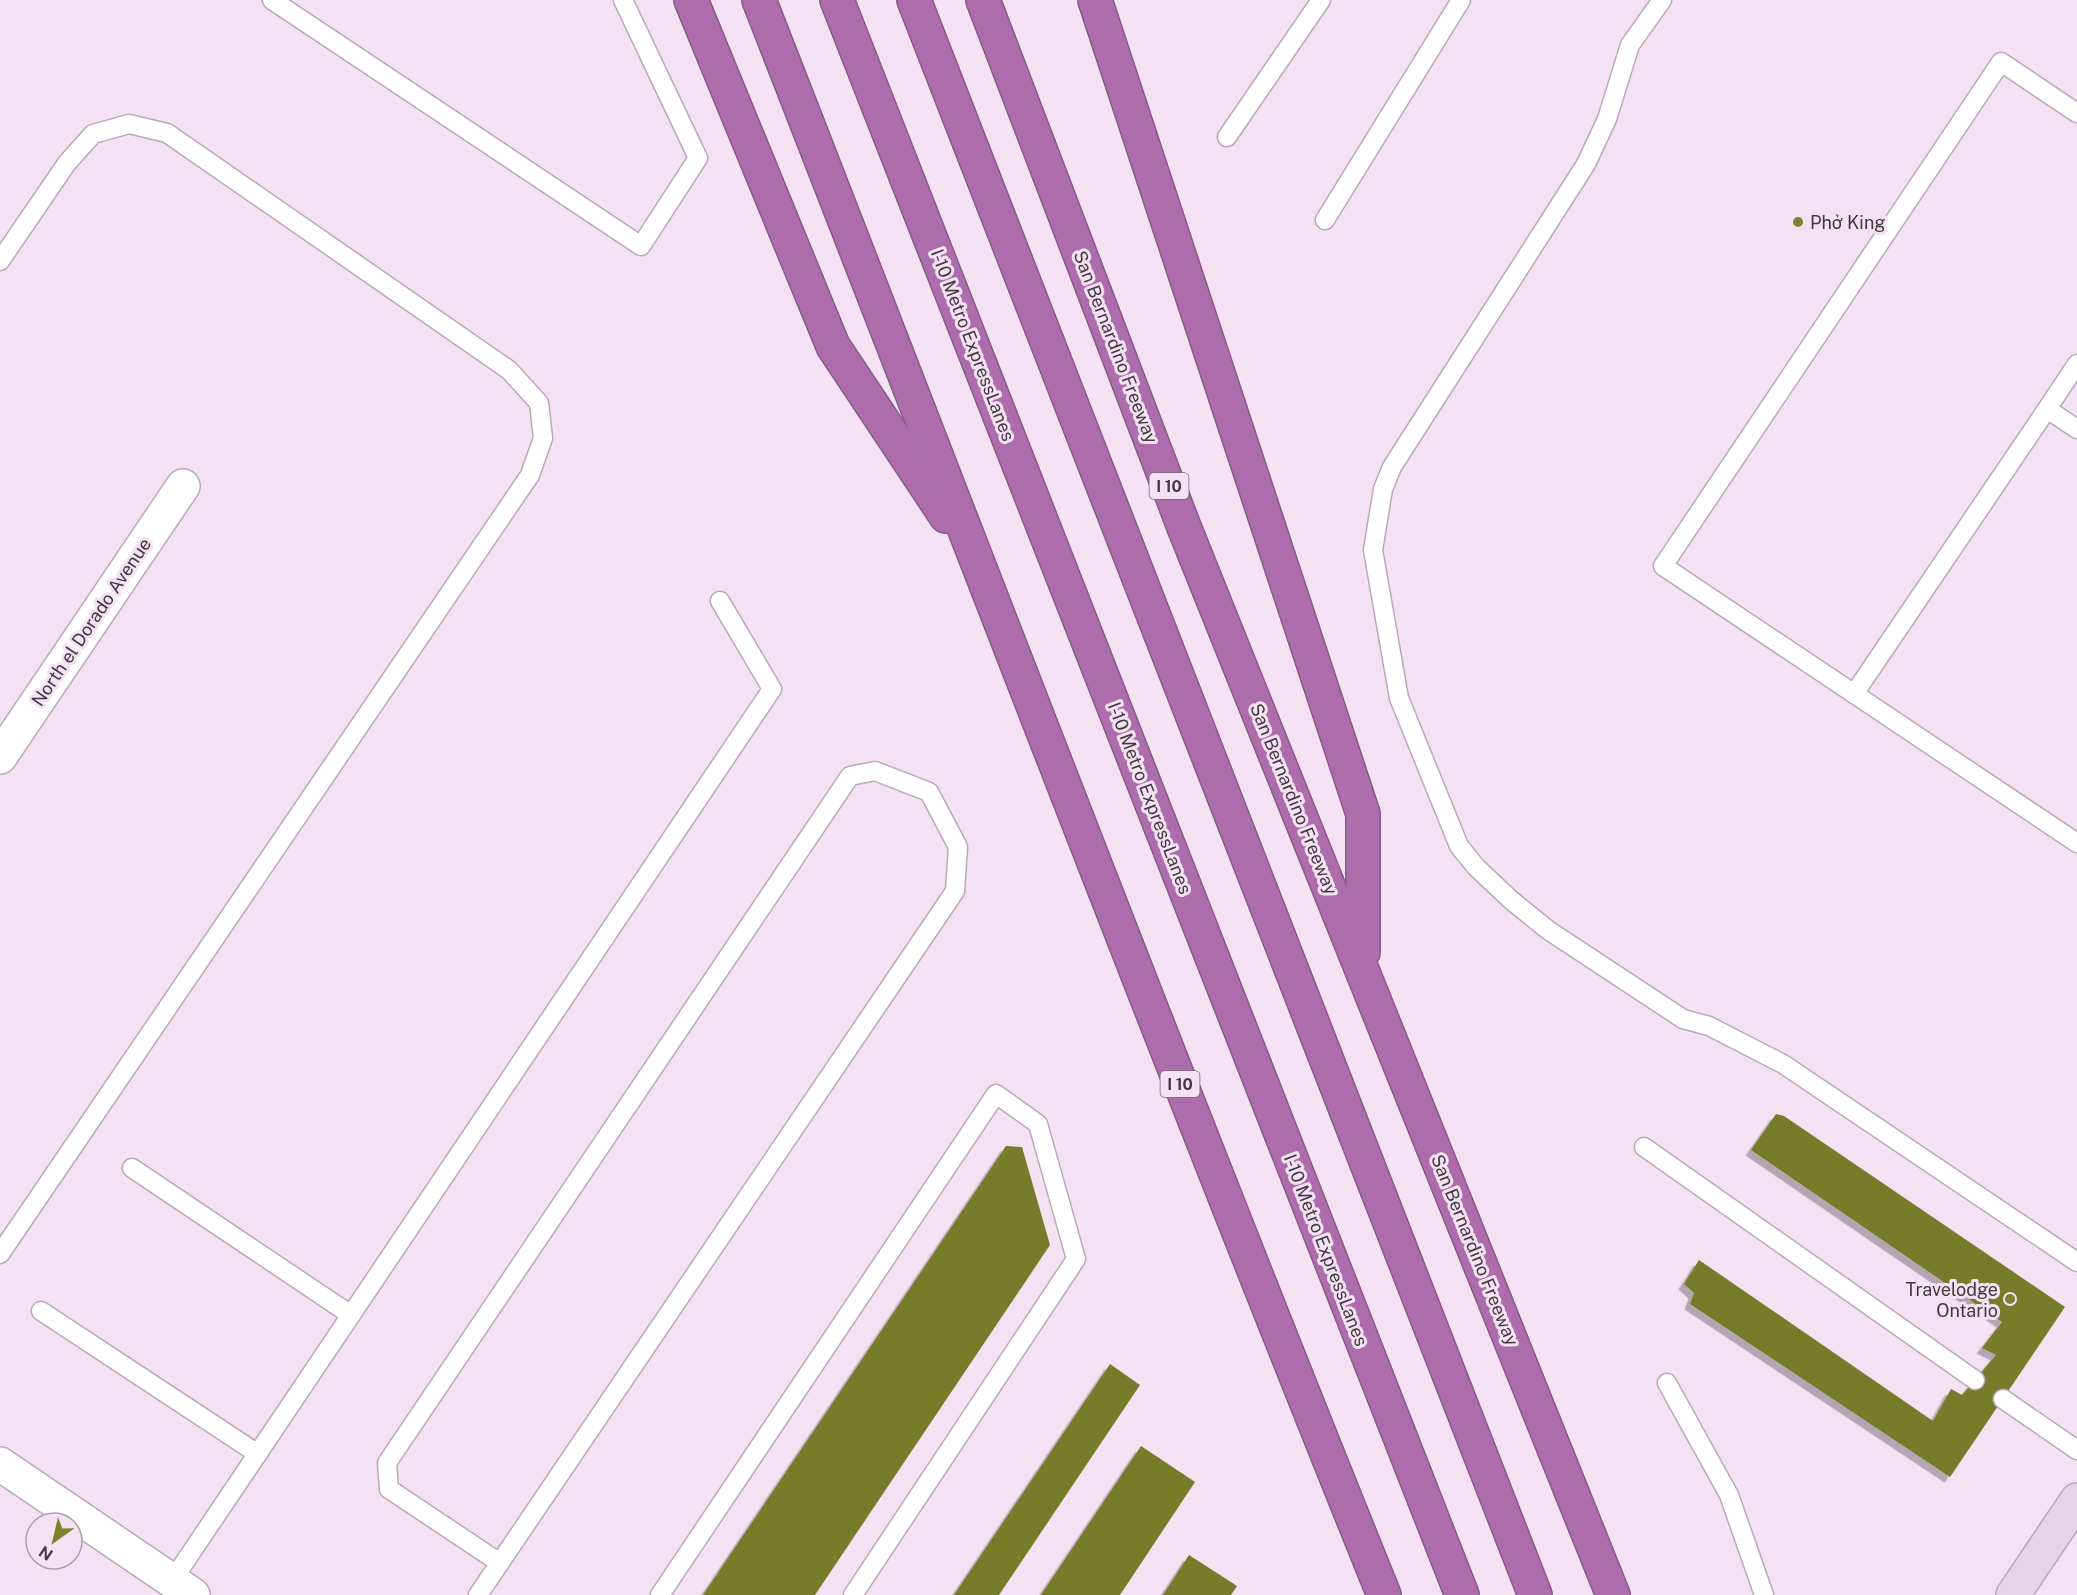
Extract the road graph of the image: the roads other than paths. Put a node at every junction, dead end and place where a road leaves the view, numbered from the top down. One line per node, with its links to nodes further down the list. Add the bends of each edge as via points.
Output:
1 (272, 0): 2 (lane, via 641,246 698,158)
2 (624, 0)
3 (691, 0): 20 (highway, via 833,346)
4 (759, 0): 20 (highway, I 10)
5 (837, 0): 45 (highway, I-10 Metro ExpressLanes)
6 (914, 0): 46 (highway)
7 (983, 0): 25 (highway, San Bernardino Freeway / I 10, via 1189,538)
8 (1095, 0): 25 (highway, via 1363,814)
9 (1321, 0): 13 (lane)
10 (1461, 0): 14 (lane)
11 (1662, 0): 29 (lane, via 1630,45 1607,119 1586,164 1392,467 1383,489 1373,550 1399,698 1459,846 1511,900 1548,930 1683,1019 1709,1026 1783,1064)
12 (2077, 113): 22 (lane, via 2001,63 1663,566)
13 (1227, 137)
14 (1325, 220)
15 (0, 261): 28 (lane, via 67,162 93,134 129,124 167,133 509,370 539,403 543,438 530,475)
16 (2077, 364): 17 (lane)
17 (2047, 409): 18 (lane); 22 (lane)
18 (2077, 429)
19 (183, 486): 23 (street, North el Dorado Avenue)
20 (982, 570): 44 (highway, I 10, via 1130,957)
21 (720, 601): 31 (lane, via 772,689)
22 (1854, 694): 24 (lane)
23 (0, 757)
24 (2077, 843)
25 (1363, 969): 47 (highway, San Bernardino Freeway / I 10)
26 (1644, 1147): 32 (lane)
27 (132, 1168): 31 (lane)
28 (0, 1254)
29 (2077, 1262)
30 (41, 1311): 36 (lane)
31 (351, 1315): 36 (lane)
32 (1975, 1380)
33 (1667, 1383): 48 (lane, via 1729,1495)
34 (2003, 1399): 35 (lane)
35 (2077, 1450)
36 (258, 1454): 40 (lane)
37 (0, 1464): 40 (street)
38 (2077, 1500): 49 (main road)
39 (500, 1563): 39 (lane, via 955,891 958,847 929,792 875,771 850,776 387,1463 389,1489); 41 (lane)
40 (182, 1588)
41 (478, 1595)
42 (660, 1595): 43 (lane, via 996,1094 1038,1124 1076,1258)
43 (853, 1595)
44 (1384, 1595)
45 (1462, 1595)
46 (1535, 1595)
47 (1613, 1595)
48 (1764, 1595)
49 (2013, 1595)

